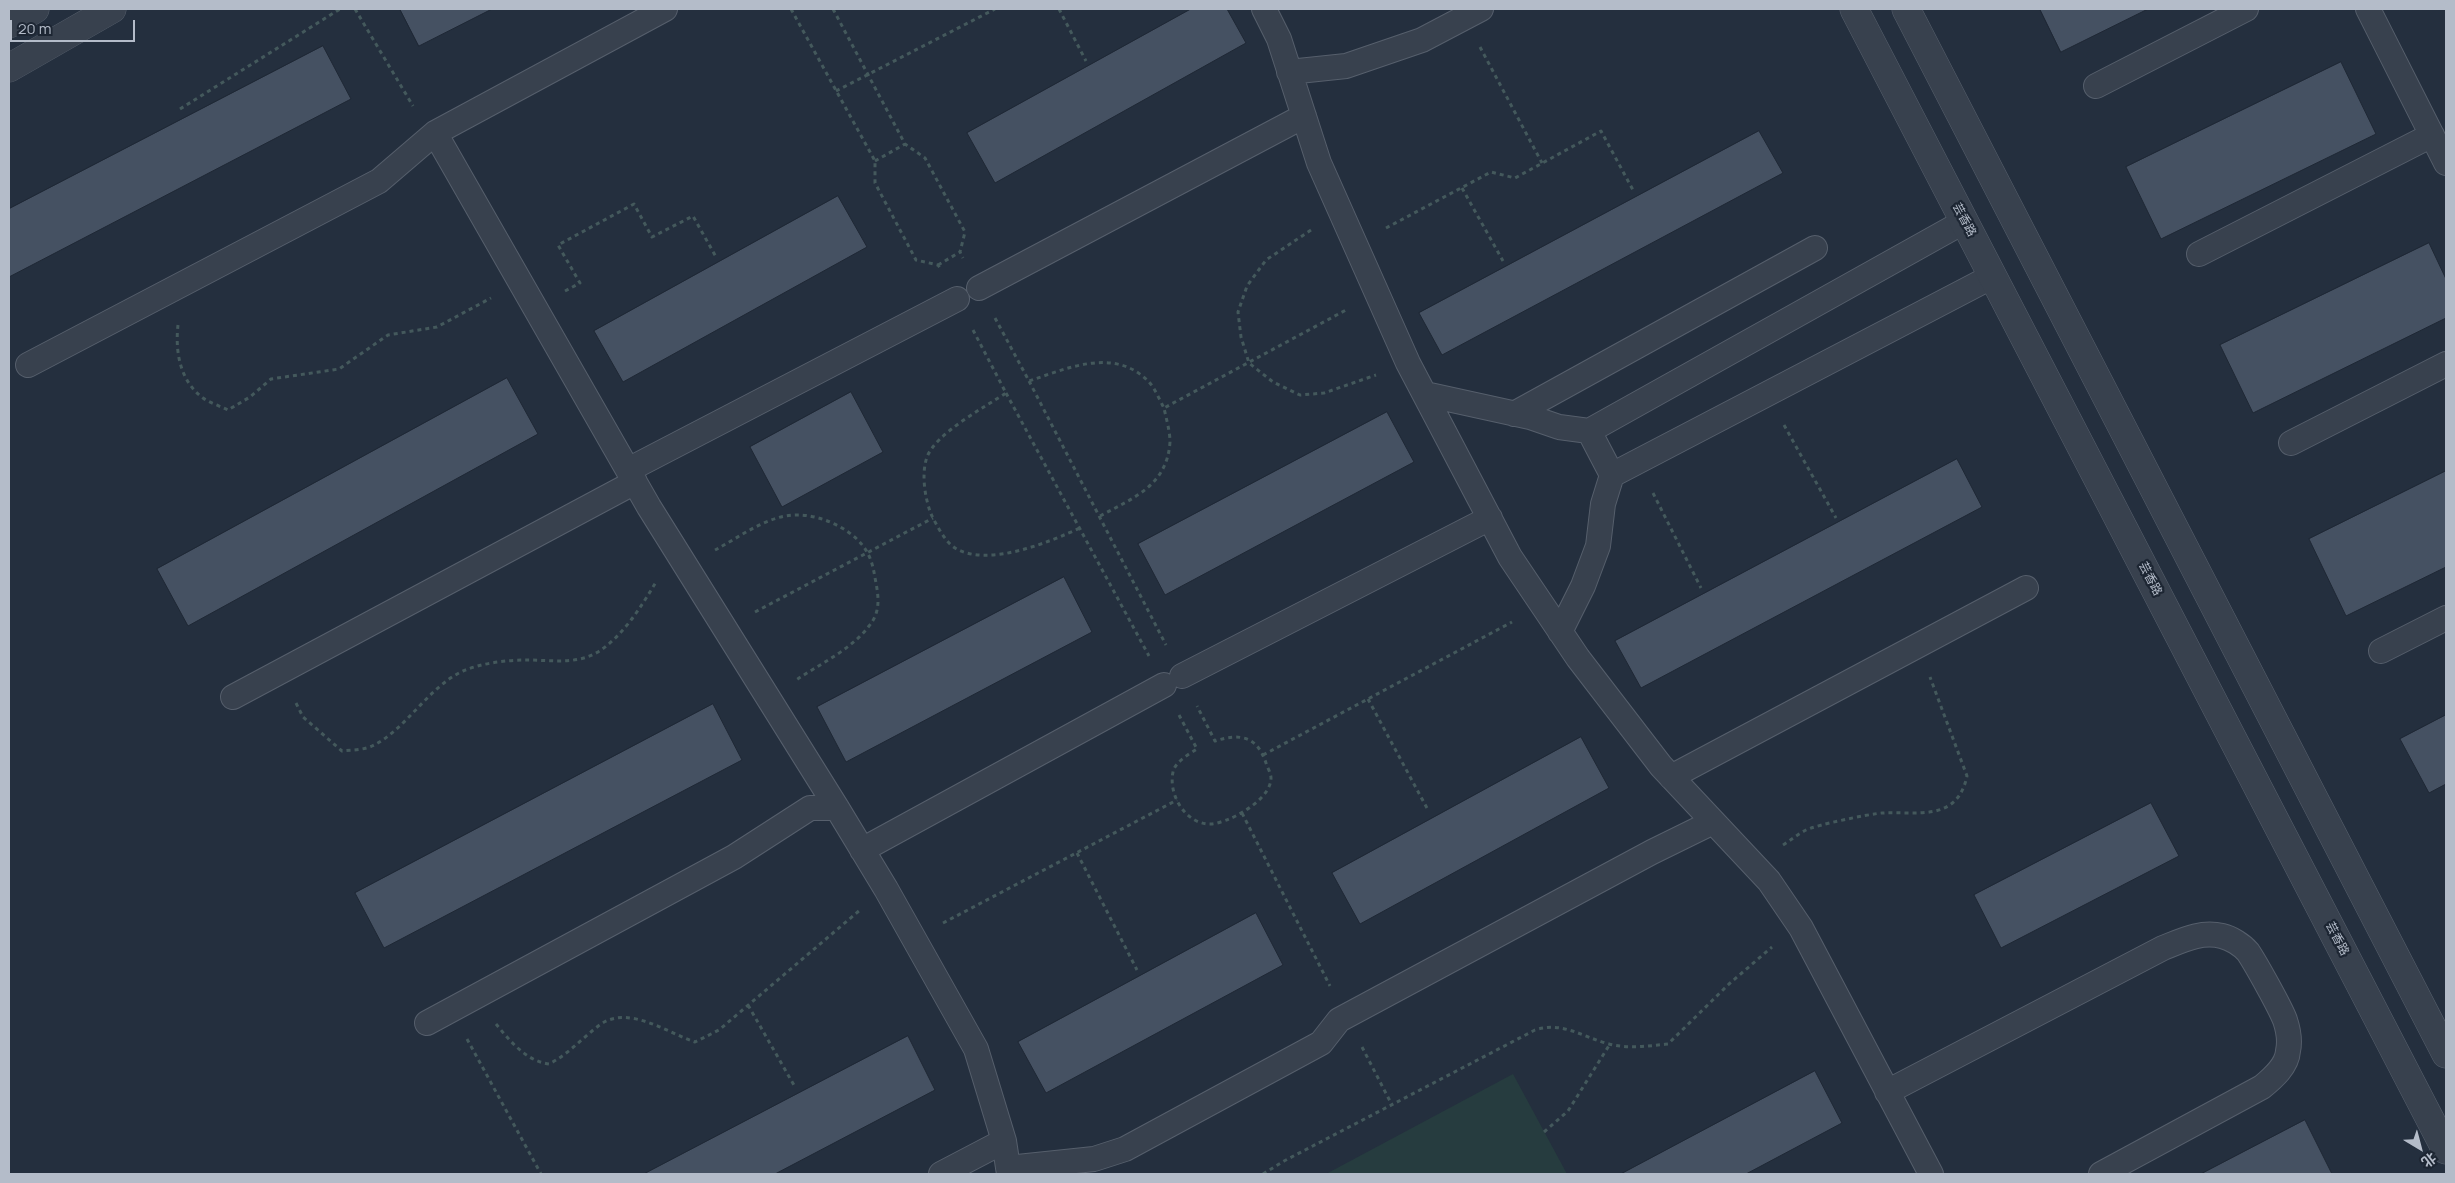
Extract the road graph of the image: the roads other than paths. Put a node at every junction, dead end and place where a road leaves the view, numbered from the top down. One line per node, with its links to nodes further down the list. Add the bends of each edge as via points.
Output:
1 (35, 9): 10 (street)
2 (112, 9): 11 (street)
3 (665, 9): 15 (lane)
4 (1264, 9): 12 (lane)
5 (1854, 9): 18 (street, 芸香路)
6 (1906, 9): 43 (street)
7 (2246, 9): 13 (lane)
8 (2368, 9): 16 (lane)
9 (1473, 13): 12 (lane, via 1422,40 1346,66)
10 (9, 24)
11 (9, 68)
12 (1290, 72): 14 (lane)
13 (2096, 86)
14 (1304, 116): 22 (lane); 26 (lane, via 1319,163 1408,363)
15 (433, 135): 25 (lane, via 379,181); 31 (lane)
16 (2432, 135): 17 (lane); 20 (lane)
17 (2446, 163)
18 (1965, 222): 21 (street, 芸香路); 28 (lane)
19 (1815, 248): 27 (lane)
20 (2199, 254)
21 (1993, 276): 30 (lane); 46 (street, 芸香路)
22 (979, 288)
23 (957, 299): 31 (lane)
24 (2446, 364): 29 (lane)
25 (28, 366)
26 (1425, 394): 27 (lane); 32 (lane)
27 (1514, 414): 28 (lane, via 1559,427)
28 (1589, 431): 30 (lane)
29 (2290, 443)
30 (1612, 475): 35 (lane, via 1603,504 1598,546)
31 (631, 476): 37 (lane); 39 (lane)
32 (1490, 518): 35 (lane, via 1510,557); 41 (lane, via 1173,680)
33 (2026, 588): 38 (lane)
34 (2446, 618): 36 (lane)
35 (1560, 632): 38 (lane)
36 (2381, 651)
37 (233, 698)
38 (1671, 777): 40 (lane)
39 (837, 808): 41 (lane); 42 (lane, via 810,808 734,858)
40 (1713, 822): 44 (lane, via 1769,881 1801,928); 47 (lane, via 1339,1020 1322,1043 1125,1149 1094,1159)
41 (862, 850): 45 (lane, via 976,1049)
42 (427, 1023)
43 (2446, 1054)
44 (1888, 1092): 48 (lane); 50 (lane, via 2163,948 2208,934 2224,936 2235,942 2248,953 2285,1020 2288,1052 2284,1063 2262,1087)
45 (1004, 1141): 47 (lane); 49 (lane)
46 (2446, 1150)
47 (1008, 1171)
48 (1928, 1173)
49 (941, 1174)
50 (2101, 1174)

